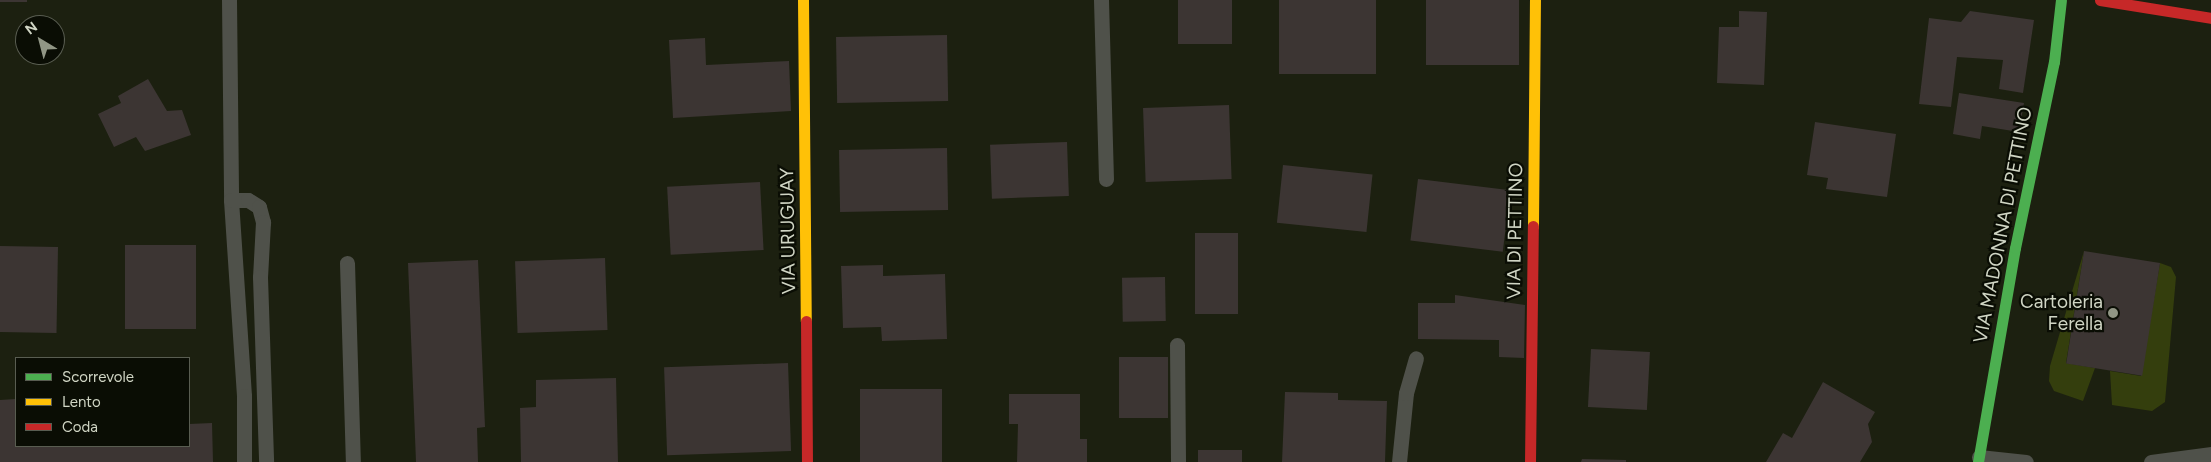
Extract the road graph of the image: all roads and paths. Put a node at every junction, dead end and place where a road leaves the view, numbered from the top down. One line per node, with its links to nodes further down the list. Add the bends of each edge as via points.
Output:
1 (229, 0): 9 (lane)
2 (803, 0): 18 (street, VIA URUGUAY)
3 (1101, 0): 8 (lane)
4 (1535, 0): 21 (street, VIA DI PETTINO)
5 (2061, 0): 14 (street, VIA MADONNA DI PETTINO, via 2054,62 2014,248)
6 (2100, 0): 7 (street)
7 (2211, 18)
8 (1106, 179)
9 (231, 200): 15 (lane, via 244,396); 16 (lane, via 248,200 259,207 263,222 260,277)
10 (347, 263): 17 (lane)
11 (1177, 345): 19 (lane)
12 (1416, 358): 20 (lane, via 1406,393)
13 (2211, 454): 23 (lane)
14 (1979, 461): 22 (lane)
15 (244, 462)
16 (266, 462)
17 (353, 462)
18 (808, 462)
19 (1178, 462)
20 (1399, 462)
21 (1530, 462)
22 (2026, 462)
23 (2150, 462)

